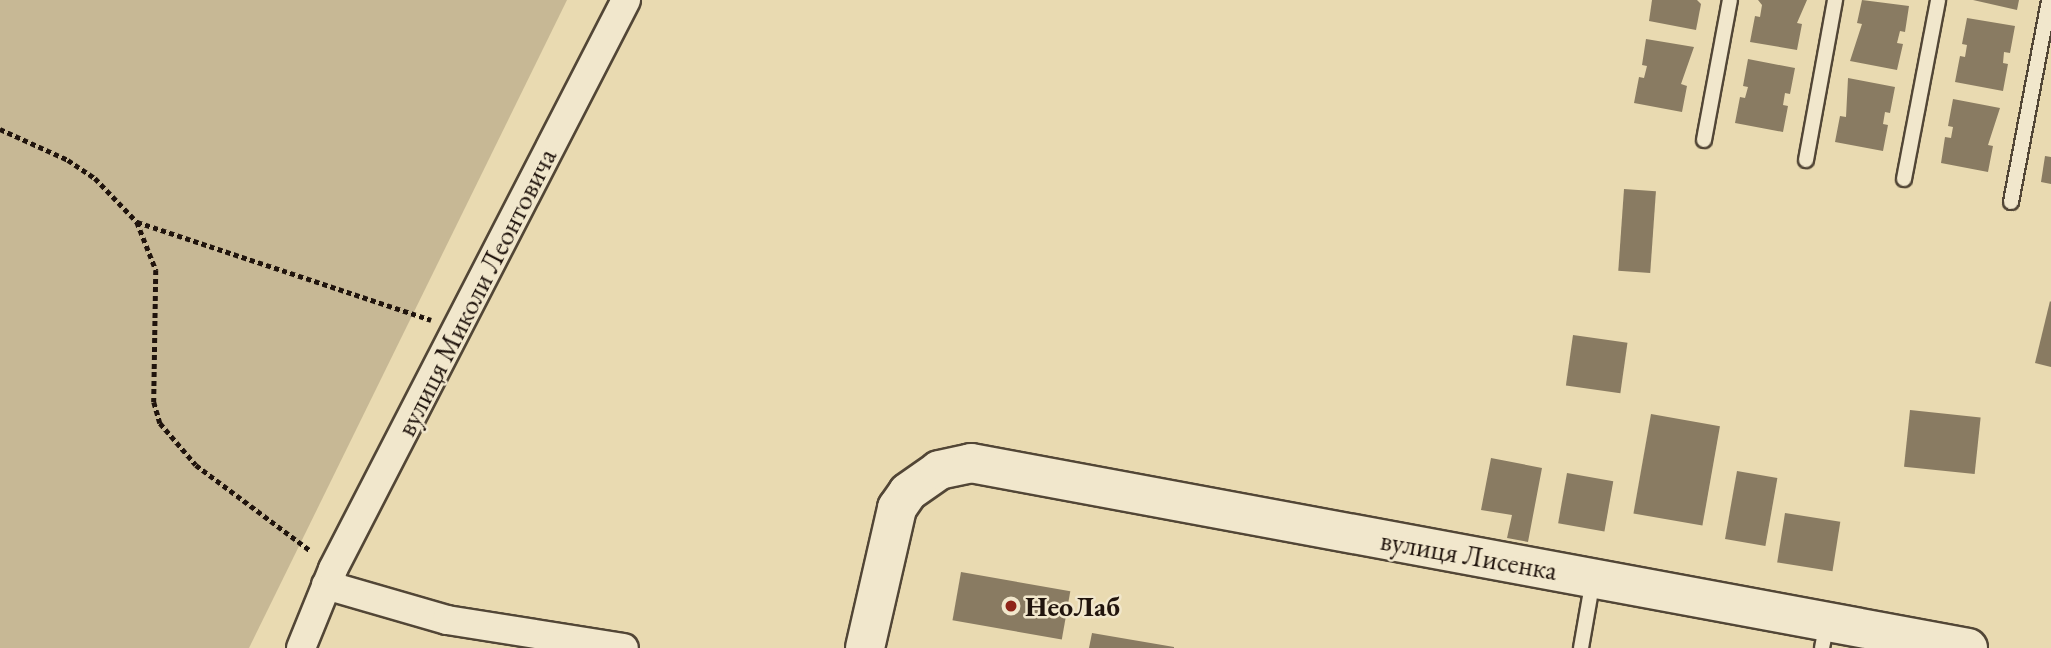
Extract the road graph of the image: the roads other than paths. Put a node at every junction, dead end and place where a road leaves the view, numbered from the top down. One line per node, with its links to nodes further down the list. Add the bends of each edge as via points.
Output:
1 (626, 0): 10 (street, вулиця Миколи Леонтовича)
2 (1730, 0): 6 (lane)
3 (1835, 0): 7 (lane)
4 (1938, 0): 8 (lane)
5 (2049, 0): 9 (lane)
6 (1704, 140)
7 (1806, 160)
8 (1904, 179)
9 (2011, 202)
10 (329, 577): 13 (street, вулиця Миколи Леонтовича); 14 (street, via 447,620)
11 (1593, 578): 12 (street, вулиця Лисенка); 15 (street, вулиця Лисенка, via 971,463 939,470 908,492 897,508); 16 (lane)
12 (1824, 635): 17 (street, вулиця Лисенка)
13 (301, 648)
14 (624, 648)
15 (865, 648)
16 (1580, 648)
17 (1968, 648)

